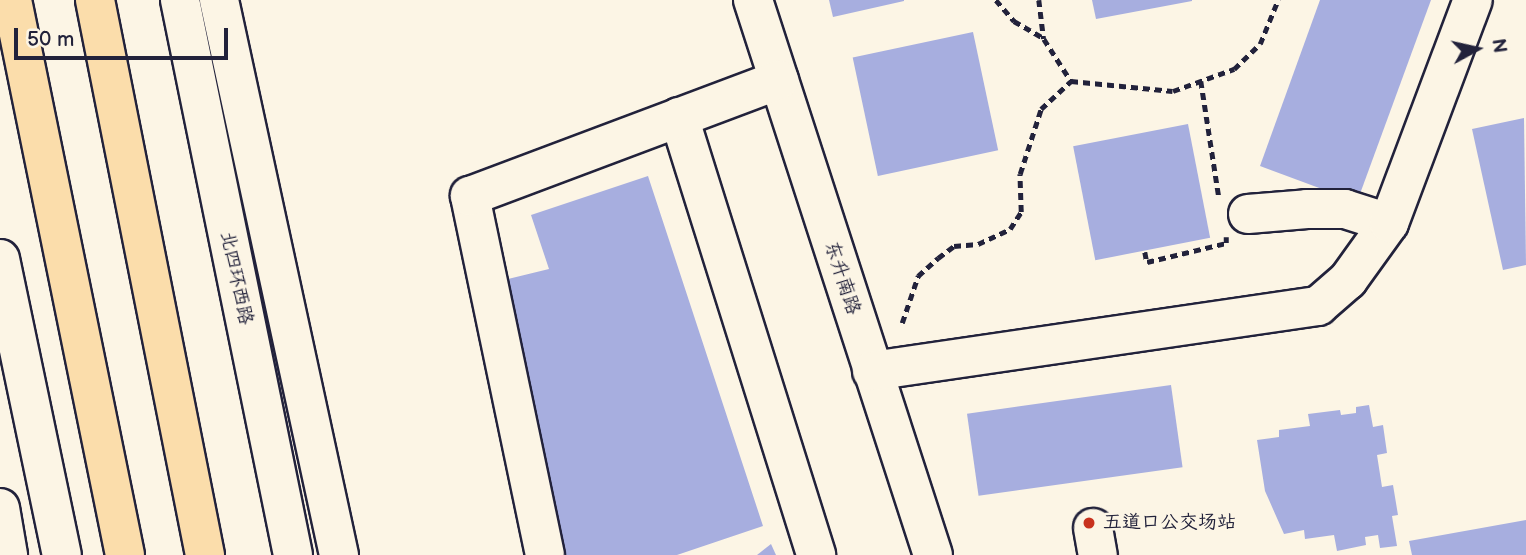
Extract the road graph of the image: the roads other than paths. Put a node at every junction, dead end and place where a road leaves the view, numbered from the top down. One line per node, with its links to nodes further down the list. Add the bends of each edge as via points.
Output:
1 (12, 0): 16 (highway)
2 (95, 0): 17 (highway)
3 (180, 0): 18 (street, 北四环西路)
4 (219, 0): 19 (street)
5 (753, 0): 7 (street, 东升南路)
6 (1473, 0): 10 (street)
7 (779, 80): 8 (street); 12 (street, 东升南路)
8 (679, 117): 20 (street, via 470,196); 21 (street)
9 (1231, 215): 10 (street, via 1345,209)
10 (1389, 223): 12 (street, via 1348,280 1318,306)
11 (0, 258): 15 (street)
12 (872, 371): 22 (street, 东升南路)
13 (0, 508): 14 (street)
14 (8, 555)
15 (62, 555)
16 (125, 555)
17 (205, 555)
18 (293, 555)
19 (339, 555)
20 (545, 555)
21 (816, 555)
22 (933, 555)

